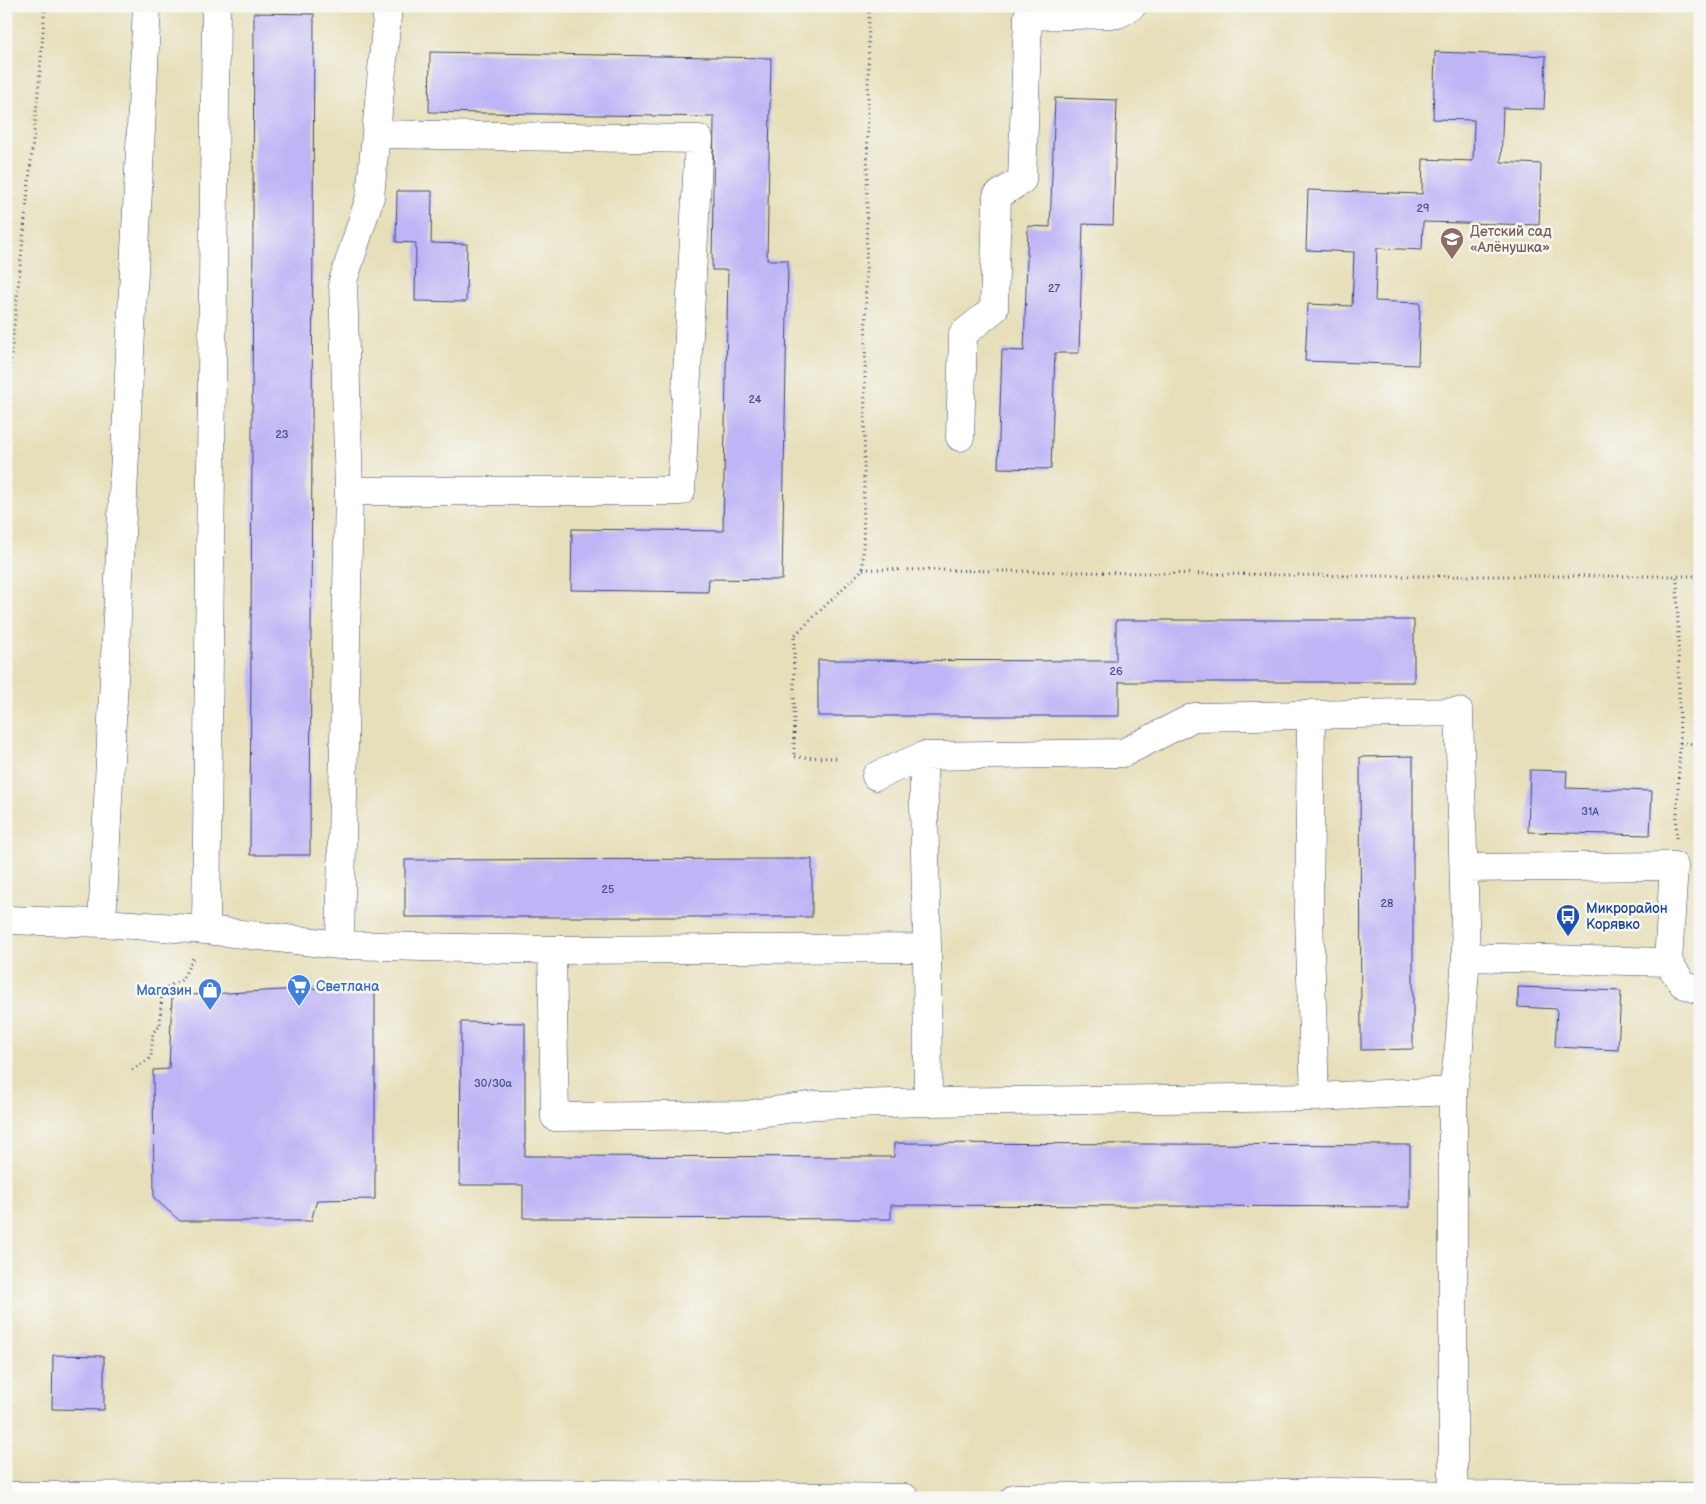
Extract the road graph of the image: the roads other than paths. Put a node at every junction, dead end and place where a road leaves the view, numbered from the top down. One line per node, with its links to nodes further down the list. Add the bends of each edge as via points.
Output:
1 (147, 6): 14 (street)
2 (216, 6): 15 (street)
3 (388, 6): 6 (street)
4 (1132, 6): 5 (street, via 1118,14)
5 (1028, 11): 7 (street, via 1022,180 997,196 994,309 964,334)
6 (376, 134): 8 (street, via 370,197 343,280); 8 (street, via 699,139 680,491)
7 (960, 438)
8 (349, 491): 16 (street)
9 (1311, 714): 10 (street, via 1194,717 1123,753); 12 (street, via 1459,712); 23 (street, via 1309,916)
10 (923, 756): 11 (street); 17 (street)
11 (876, 776)
12 (1464, 868): 19 (street); 20 (street, via 1674,866)
13 (6, 920): 14 (street)
14 (102, 923): 15 (street)
15 (206, 930): 16 (street)
16 (340, 945): 18 (street)
17 (927, 948): 18 (street); 24 (street)
18 (552, 950): 24 (street, via 555,1117 745,1115 815,1105)
19 (1466, 957): 20 (street); 22 (street)
20 (1668, 962): 21 (street, via 1683,984)
21 (1700, 990)
22 (1453, 1092): 23 (street); 27 (street)
23 (1315, 1097): 24 (street)
24 (928, 1102)
25 (544, 1495): 28 (street); 30 (street)
26 (1334, 1495): 27 (street); 31 (street)
27 (1454, 1495): 29 (street)
28 (6, 1496)
29 (1700, 1496)
30 (905, 1498)
31 (1015, 1498)

